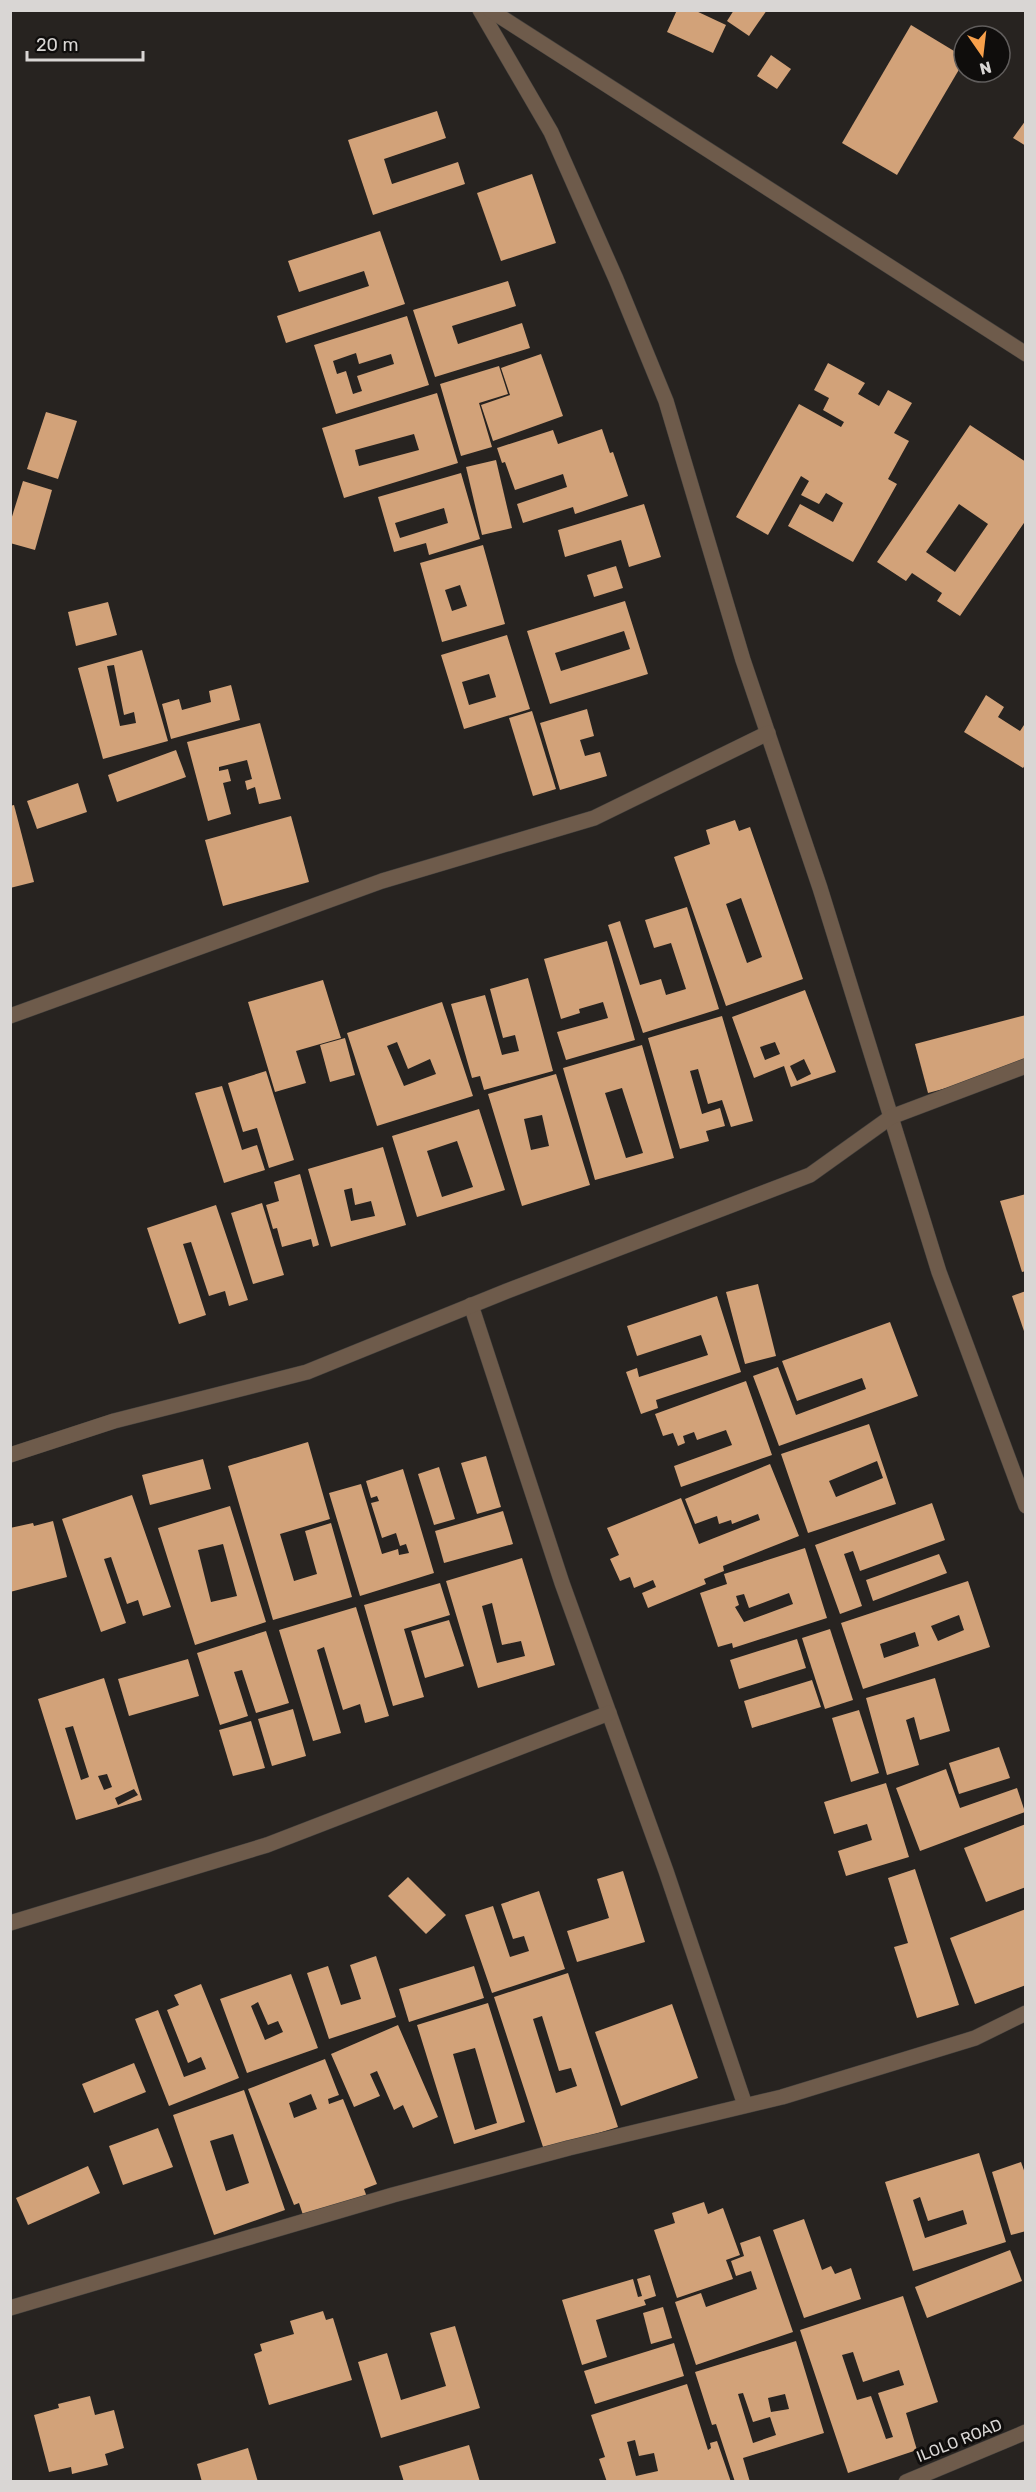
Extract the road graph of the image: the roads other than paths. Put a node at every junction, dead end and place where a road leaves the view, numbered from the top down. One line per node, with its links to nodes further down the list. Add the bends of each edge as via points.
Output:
1 (480, 10): 4 (street, via 551,132 666,401)
2 (490, 10): 3 (street)
3 (1026, 354)
4 (768, 734): 5 (street, via 594,818 382,881); 7 (street)
5 (10, 1016)
6 (1026, 1066): 7 (street)
7 (891, 1117): 8 (street, via 810,1175); 10 (street, via 939,1272)
8 (471, 1305): 9 (street, via 307,1372 114,1420); 11 (street)
9 (10, 1455)
10 (1026, 1506)
11 (609, 1713): 12 (street, via 267,1845); 14 (street)
12 (10, 1923)
13 (1026, 2013): 14 (street, via 975,2038)
14 (745, 2105): 15 (street, via 393,2195)
15 (10, 2307)
16 (1026, 2432): 17 (street, ILOLO ROAD)
17 (906, 2481)

